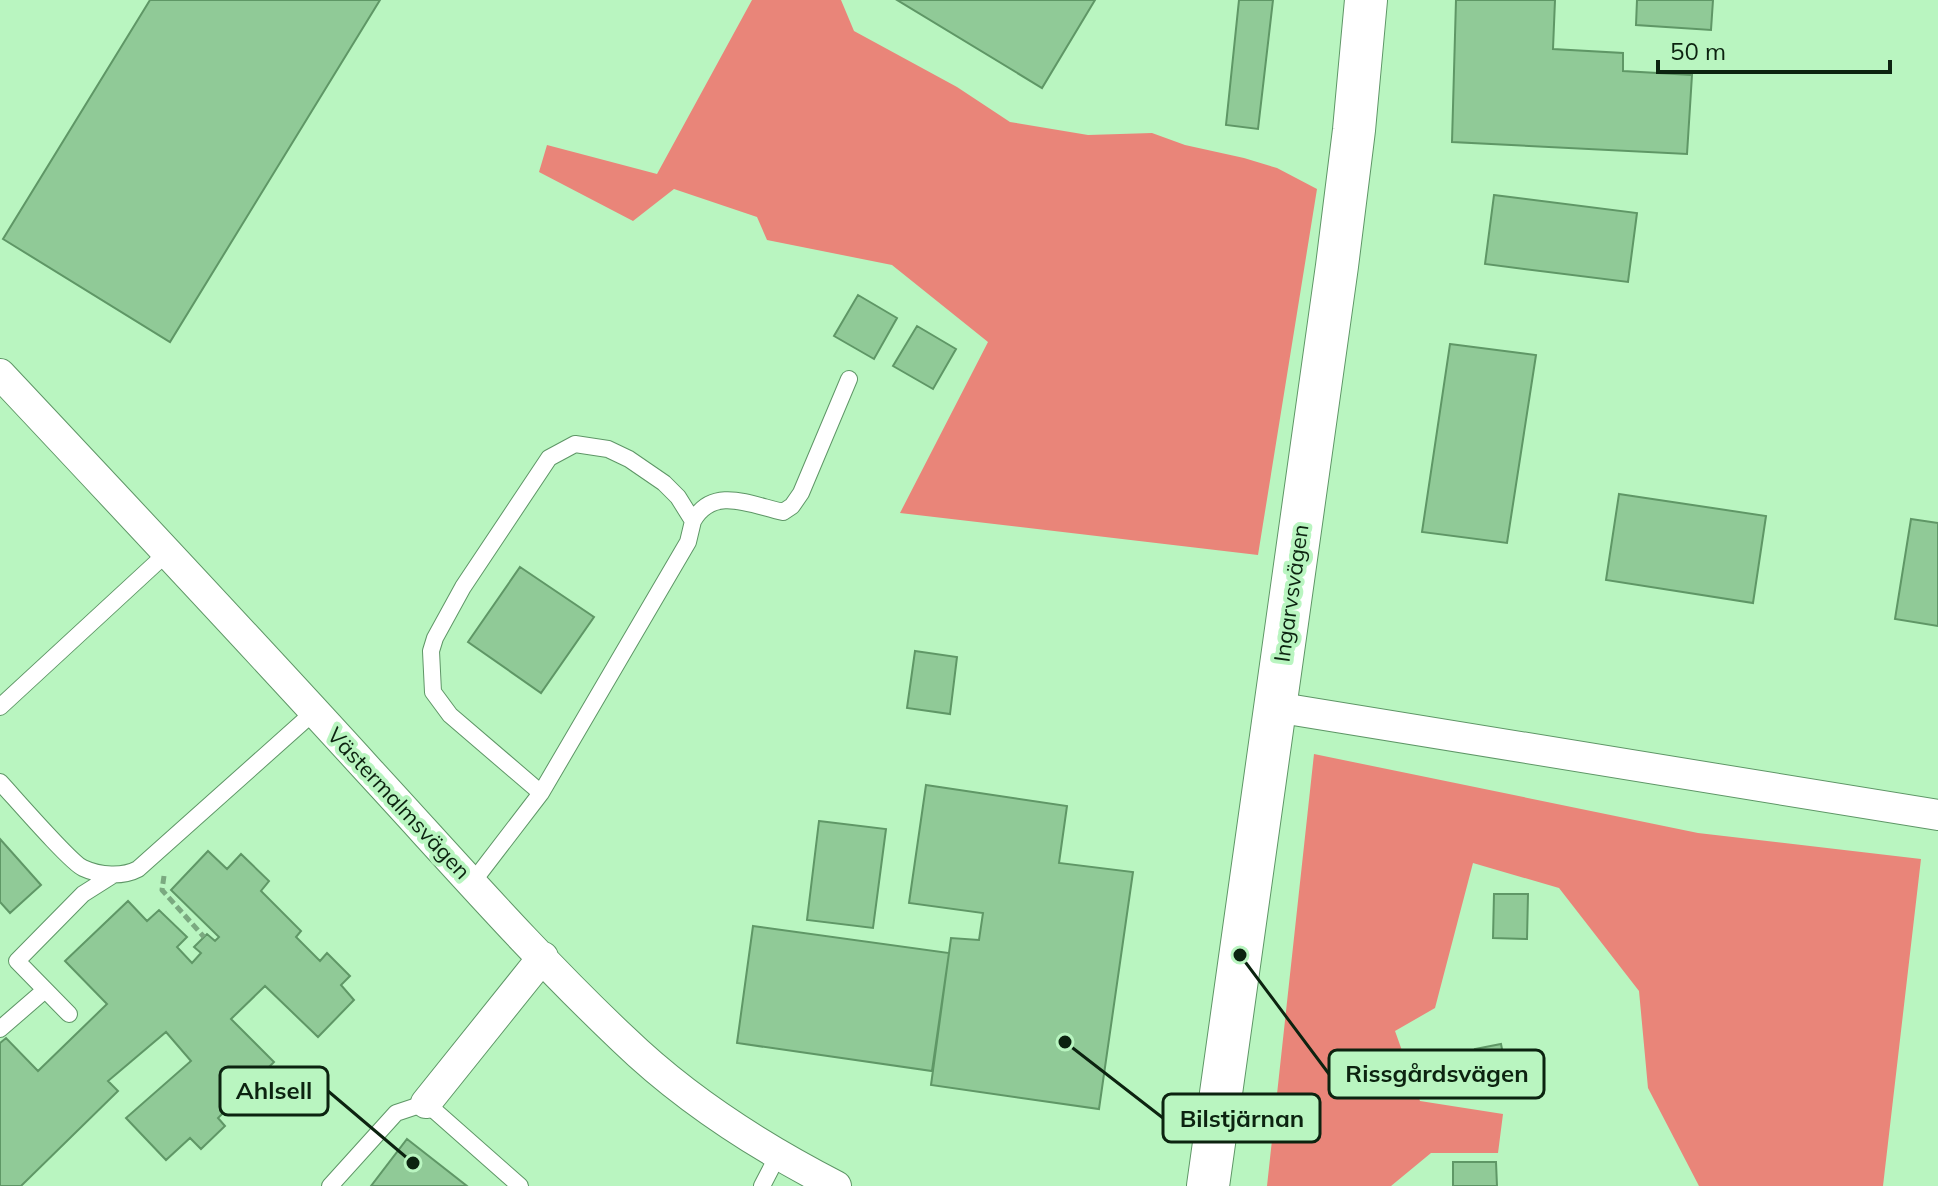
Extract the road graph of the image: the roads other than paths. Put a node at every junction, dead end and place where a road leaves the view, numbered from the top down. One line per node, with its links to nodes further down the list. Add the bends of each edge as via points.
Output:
1 (1366, 0): 7 (street, Ingarvsvägen, via 1341,236)
2 (0, 374): 5 (street, Västermalmsvägen)
3 (849, 379): 4 (lane, via 792,506 783,512 717,501 700,508)
4 (693, 521): 10 (lane, via 688,542); 10 (lane, via 664,483 629,459 608,449 575,444 549,458 463,587 431,651 433,692 450,715)
5 (168, 552): 6 (lane); 8 (street, Västermalmsvägen)
6 (0, 707)
7 (1275, 707): 11 (street); 24 (street, Ingarvsvägen)
8 (315, 711): 12 (lane, via 138,869); 13 (street, Västermalmsvägen)
9 (0, 782): 12 (lane, via 81,868)
10 (541, 793): 13 (lane)
11 (1938, 815)
12 (113, 875): 15 (lane, via 83,894 17,961)
13 (472, 883): 14 (street, Västermalmsvägen)
14 (543, 957): 18 (street); 19 (street, Västermalmsvägen, via 667,1077)
15 (45, 990): 16 (lane); 17 (lane)
16 (69, 1014)
17 (0, 1029)
18 (426, 1103): 20 (lane, via 396,1113); 21 (lane)
19 (778, 1155): 22 (lane); 23 (street, Västermalmsvägen)
20 (330, 1186)
21 (520, 1186)
22 (762, 1186)
23 (836, 1186)
24 (1208, 1186)

